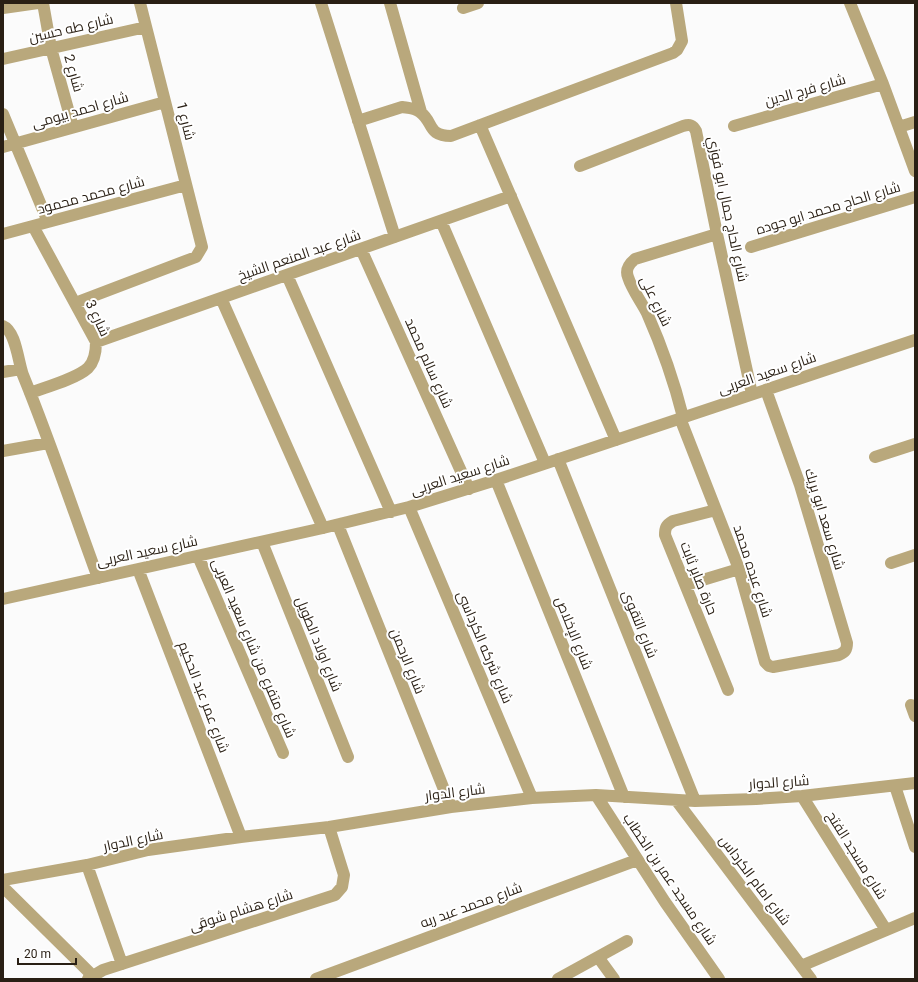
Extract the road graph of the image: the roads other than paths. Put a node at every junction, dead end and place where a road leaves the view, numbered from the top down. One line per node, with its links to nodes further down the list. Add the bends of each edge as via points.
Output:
1 (38, 3): 9 (street)
2 (43, 3): 12 (street, شارع 2)
3 (140, 3): 11 (street, شارع 1)
4 (321, 3): 18 (street)
5 (390, 3): 16 (street)
6 (478, 3): 10 (street)
7 (676, 3): 20 (street, via 681,36 680,46 673,53)
8 (850, 3): 14 (street)
9 (3, 8)
10 (463, 8)
11 (146, 27): 12 (street, شارع طه حسين); 15 (street, شارع 1)
12 (51, 48): 13 (street, شارع طه حسين); 22 (street, شارع 2)
13 (3, 59)
14 (883, 84): 21 (street, شارع فرج الدين); 23 (street)
15 (165, 102): 22 (street, شارع احمد بيومى); 28 (street, شارع 1)
16 (421, 112): 18 (street, via 402,107); 20 (street, via 432,128 444,136 451,136)
17 (3, 114): 24 (street)
18 (358, 121): 36 (street)
19 (915, 122): 23 (street)
20 (480, 125): 29 (street)
21 (734, 126)
22 (73, 127): 24 (street, شارع احمد بيومى)
23 (899, 127): 27 (street)
24 (15, 144): 25 (street, شارع احمد بيومى); 32 (street)
25 (3, 147)
26 (580, 166): 35 (street, شارع الحاج جمال ابو فوزي, via 683,126 694,126)
27 (915, 171)
28 (186, 185): 32 (street, شارع محمد محمود); 41 (street, شارع 1, via 202,247 196,257)
29 (511, 196): 31 (street, شارع عبد المنعم الشيخ); 51 (street)
30 (915, 197): 37 (street, شارع الحاج محمد ابو جوده)
31 (441, 221): 36 (street, شارع عبد المنعم الشيخ); 57 (street)
32 (48, 222): 33 (street, شارع محمد محمود)
33 (33, 226): 34 (street, شارع محمد محمود); 41 (street, شارع 3)
34 (3, 234)
35 (717, 234): 49 (street, شارع الحاج جمال ابو فوزي); 50 (street, شارع على, via 635,259 629,263 627,270 674,382)
36 (395, 237): 38 (street, شارع عبد المنعم الشيخ)
37 (751, 247)
38 (361, 249): 39 (street, شارع عبد المنعم الشيخ); 59 (street, شارع سالم محمد)
39 (287, 275): 40 (street, شارع عبد المنعم الشيخ); 62 (street)
40 (221, 298): 44 (street, شارع عبد المنعم الشيخ); 64 (street)
41 (75, 304): 44 (street, شارع 3)
42 (3, 326): 45 (street, via 11,333)
43 (915, 340): 47 (street, شارع سعيد العربى)
44 (96, 342): 48 (street, شارع 3, via 95,356 89,367 77,375)
45 (21, 369): 46 (street); 48 (street)
46 (3, 372)
47 (766, 390): 49 (street, شارع سعيد العربى); 74 (street, شارع سعد ابو بريك, via 800,485 847,643 844,653)
48 (30, 393): 52 (street)
49 (752, 394): 50 (street, شارع سعيد العربى)
50 (681, 418): 51 (street, شارع سعيد العربى); 61 (street, شارع عبده محمد)
51 (616, 440): 56 (street, شارع سعيد العربى)
52 (48, 443): 54 (street); 71 (street)
53 (915, 444): 55 (street)
54 (3, 451)
55 (875, 458)
56 (558, 459): 57 (street, شارع سعيد العربى); 85 (street, شارع التقوى)
57 (545, 464): 58 (street, شارع سعيد العربى)
58 (496, 480): 59 (street, شارع سعيد العربى); 82 (street, شارع الإخلاص)
59 (469, 489): 60 (street, شارع سعيد العربى)
60 (409, 507): 62 (street, شارع سعيد العربى); 83 (street, شارع شركه الكرداسى)
61 (716, 510): 70 (street, شارع عبده محمد); 72 (street, حارة صابر ثابت, via 672,521 665,530)
62 (391, 512): 63 (street, شارع سعيد العربى)
63 (338, 525): 64 (street, شارع سعيد العربى); 86 (street, شارع الرحمن)
64 (323, 528): 65 (street, شارع سعيد العربى)
65 (262, 542): 67 (street, شارع سعيد العربى); 77 (street, شارع اولاد الطويل)
66 (915, 555): 68 (street)
67 (198, 556): 69 (street, شارع سعيد العربى); 76 (street, شارع متفرع من شارع سعيد العربى)
68 (891, 563)
69 (138, 569): 71 (street, شارع سعيد العربى); 88 (street, شارع عمر عبد الحكيم)
70 (739, 569): 72 (street); 74 (street, شارع عبده محمد, via 763,658 769,666)
71 (98, 578): 73 (street, شارع سعيد العربى)
72 (686, 584): 75 (street, حارة صابر ثابت)
73 (3, 599)
74 (839, 655)
75 (728, 690)
76 (283, 753)
77 (348, 757)
78 (915, 783): 79 (street, شارع الدوار)
79 (895, 786): 81 (street, شارع الدوار); 89 (street)
80 (596, 795): 82 (street, شارع الدوار); 83 (street, شارع الدوار); 90 (street, شارع مسجد عمر بن الخطاب)
81 (802, 796): 85 (street, شارع الدوار); 95 (street, شارع مسجد الفتح)
82 (624, 797): 84 (street, شارع الدوار)
83 (532, 798): 86 (street, شارع الدوار)
84 (676, 800): 85 (street, شارع الدوار); 99 (street, شارع امام الكرداس)
85 (695, 801)
86 (451, 807): 87 (street, شارع الدوار)
87 (329, 827): 88 (street, شارع الدوار); 98 (street, شارع هشام شوقى, via 344,875 342,887 335,896)
88 (241, 836): 91 (street, شارع الدوار, via 148,850)
89 (915, 847)
90 (637, 860): 101 (street, شارع محمد عبد ربه); 104 (street, شارع مسجد عمر بن الخطاب)
91 (87, 865): 92 (street, شارع الدوار); 98 (street)
92 (3, 880)
93 (3, 887): 100 (street)
94 (915, 918): 95 (street)
95 (886, 930): 99 (street)
96 (628, 941): 97 (street)
97 (598, 957): 102 (street); 103 (street)
98 (122, 964): 100 (street, شارع هشام شوقى)
99 (801, 966): 105 (street, شارع امام الكرداس)
100 (90, 977)
101 (316, 979)
102 (558, 979)
103 (614, 979)
104 (719, 979)
105 (811, 979)

